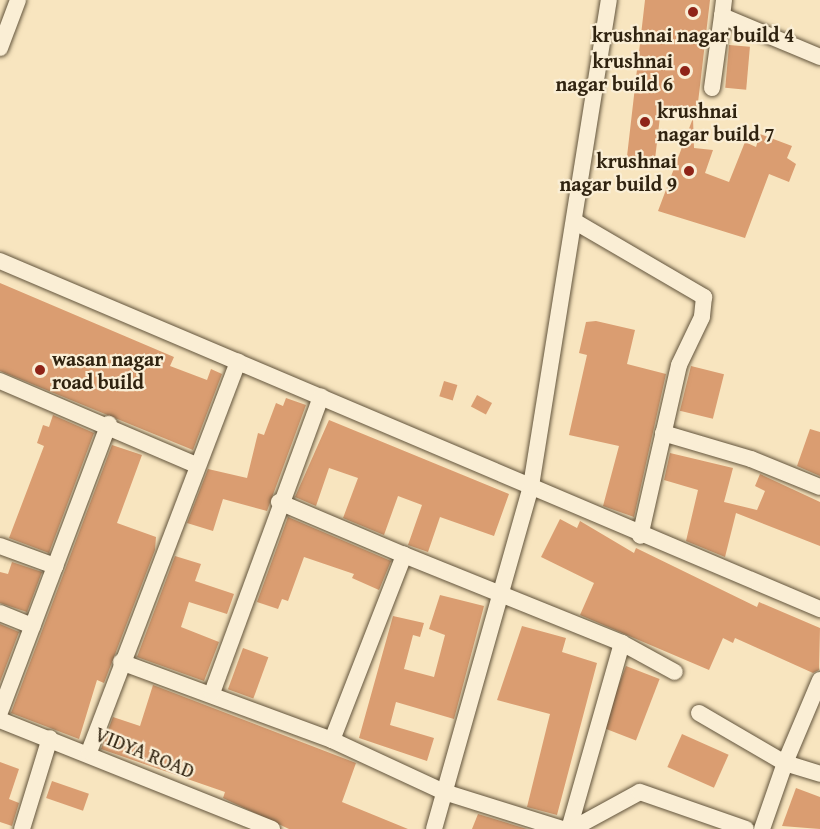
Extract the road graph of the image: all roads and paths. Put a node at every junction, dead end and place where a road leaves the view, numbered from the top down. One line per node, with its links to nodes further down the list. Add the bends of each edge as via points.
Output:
1 (18, 0): 4 (street)
2 (609, 0): 7 (street)
3 (723, 8): 5 (street); 6 (street)
4 (0, 48)
5 (820, 55)
6 (712, 88)
7 (574, 221): 13 (street, via 704,297 702,317 679,364); 15 (street)
8 (0, 261): 9 (street)
9 (238, 362): 11 (street); 14 (street)
10 (0, 381): 12 (street)
11 (321, 396): 15 (street); 17 (street)
12 (109, 424): 14 (street); 21 (street)
13 (663, 433): 16 (street, via 751,459); 18 (street)
14 (196, 465): 27 (street)
15 (531, 486): 18 (street); 22 (street)
16 (820, 487)
17 (279, 502): 20 (street); 30 (street)
18 (640, 536): 23 (street)
19 (0, 546): 21 (street)
20 (404, 555): 22 (street); 35 (street)
21 (55, 566): 25 (street)
22 (500, 595): 26 (street); 39 (street)
23 (820, 609)
24 (0, 613): 25 (street)
25 (33, 626): 31 (street)
26 (622, 643): 28 (street); 44 (street)
27 (121, 662): 30 (street); 36 (street)
28 (675, 672)
29 (820, 680): 37 (street)
30 (212, 693): 35 (street)
31 (0, 712)
32 (699, 714): 37 (street)
33 (0, 720): 34 (street, VIDYA ROAD)
34 (50, 738): 36 (street, VIDYA ROAD); 40 (street)
35 (332, 740): 39 (street)
36 (89, 752): 41 (street, VIDYA ROAD)
37 (785, 763): 38 (street); 46 (street)
38 (820, 774)
39 (444, 792): 42 (street); 43 (street)
40 (22, 829)
41 (272, 829)
42 (434, 829)
43 (562, 829)
44 (570, 829): 45 (street, via 640,792)
45 (746, 829)
46 (762, 829)

